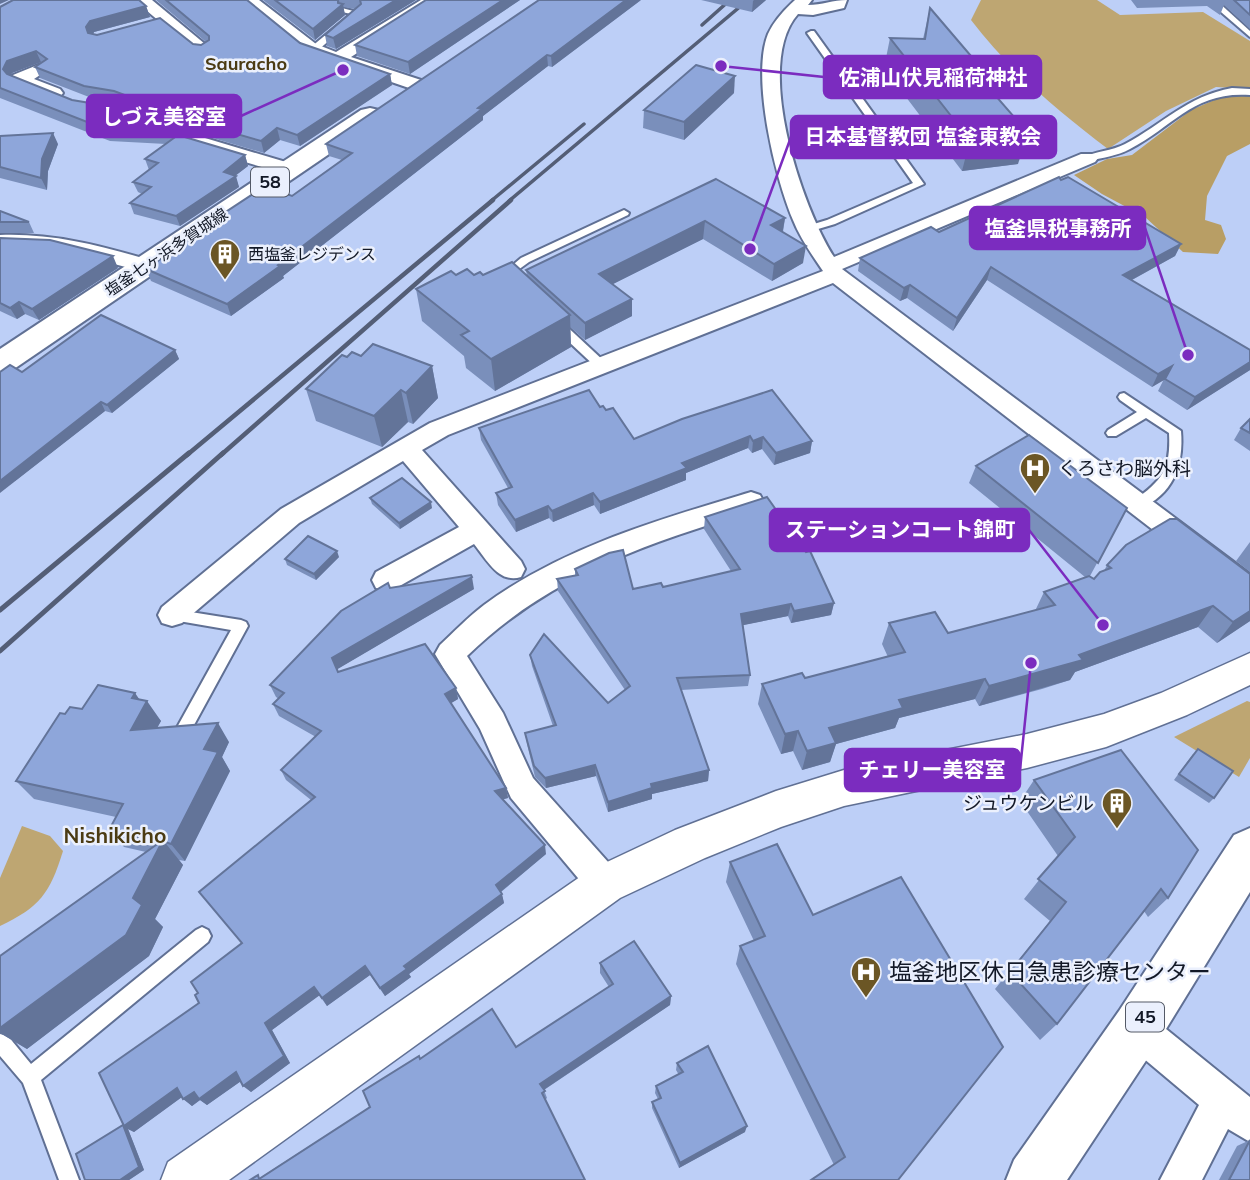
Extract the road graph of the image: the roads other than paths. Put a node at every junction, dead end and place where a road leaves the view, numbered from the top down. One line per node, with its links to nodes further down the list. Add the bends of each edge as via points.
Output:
1 (142, 0): 10 (street, via 160,22)
2 (249, 0): 11 (street)
3 (432, 0): 12 (street)
4 (1211, 0): 9 (lane)
5 (840, 2): 6 (street, via 813,10)
6 (799, 4): 22 (street, via 774,41 772,69 789,181)
7 (345, 10): 11 (lane, via 357,13)
8 (811, 33): 22 (lane, via 919,184)
9 (1250, 35)
10 (203, 49)
11 (314, 49): 12 (street)
12 (338, 58): 15 (street)
13 (40, 69): 18 (street, via 19,79 85,105 111,109)
14 (438, 69): 15 (main road, 塩釜七ヶ浜多賀城線 / 58)
15 (415, 84): 18 (main road, 塩釜七ヶ浜多賀城線 / 58)
16 (1250, 93): 17 (lane, via 1218,92 1185,107 1124,148)
17 (1088, 159): 19 (street)
18 (289, 169): 24 (main road, 塩釜七ヶ浜多賀城線 / 58)
19 (1054, 173): 20 (street); 25 (street)
20 (1077, 186)
21 (624, 212): 26 (lane, via 525,260 509,279)
22 (808, 229): 25 (street)
23 (0, 241): 24 (street, via 27,239 85,247)
24 (145, 266): 28 (main road, 塩釜七ヶ浜多賀城線 / 58)
25 (833, 270): 29 (street); 35 (street)
26 (519, 288)
27 (546, 314): 29 (lane)
28 (0, 364)
29 (602, 366): 33 (street, via 439,429)
30 (1124, 397): 31 (lane)
31 (1146, 412): 32 (lane); 35 (lane, via 1175,431 1178,454 1174,470 1158,491)
32 (1112, 433)
33 (406, 448): 36 (street); 40 (street, via 290,516)
34 (751, 502): 44 (street, via 638,535 570,565 493,614 450,654 492,722 522,788)
35 (1138, 504): 39 (street)
36 (477, 530): 37 (street); 38 (street)
37 (511, 569)
38 (386, 580)
39 (1250, 589)
40 (172, 615): 42 (lane, via 241,626)
41 (1250, 668): 44 (street, via 1106,730 844,788 776,810)
42 (183, 731)
43 (1250, 850): 46 (main road, 45)
44 (605, 884): 51 (street)
45 (202, 936): 48 (lane)
46 (1137, 1029): 49 (street); 52 (main road, 45)
47 (1, 1043): 48 (lane)
48 (30, 1077): 50 (lane)
49 (1237, 1111): 53 (street)
50 (69, 1180)
51 (186, 1180)
52 (1034, 1180)
53 (1180, 1180)

